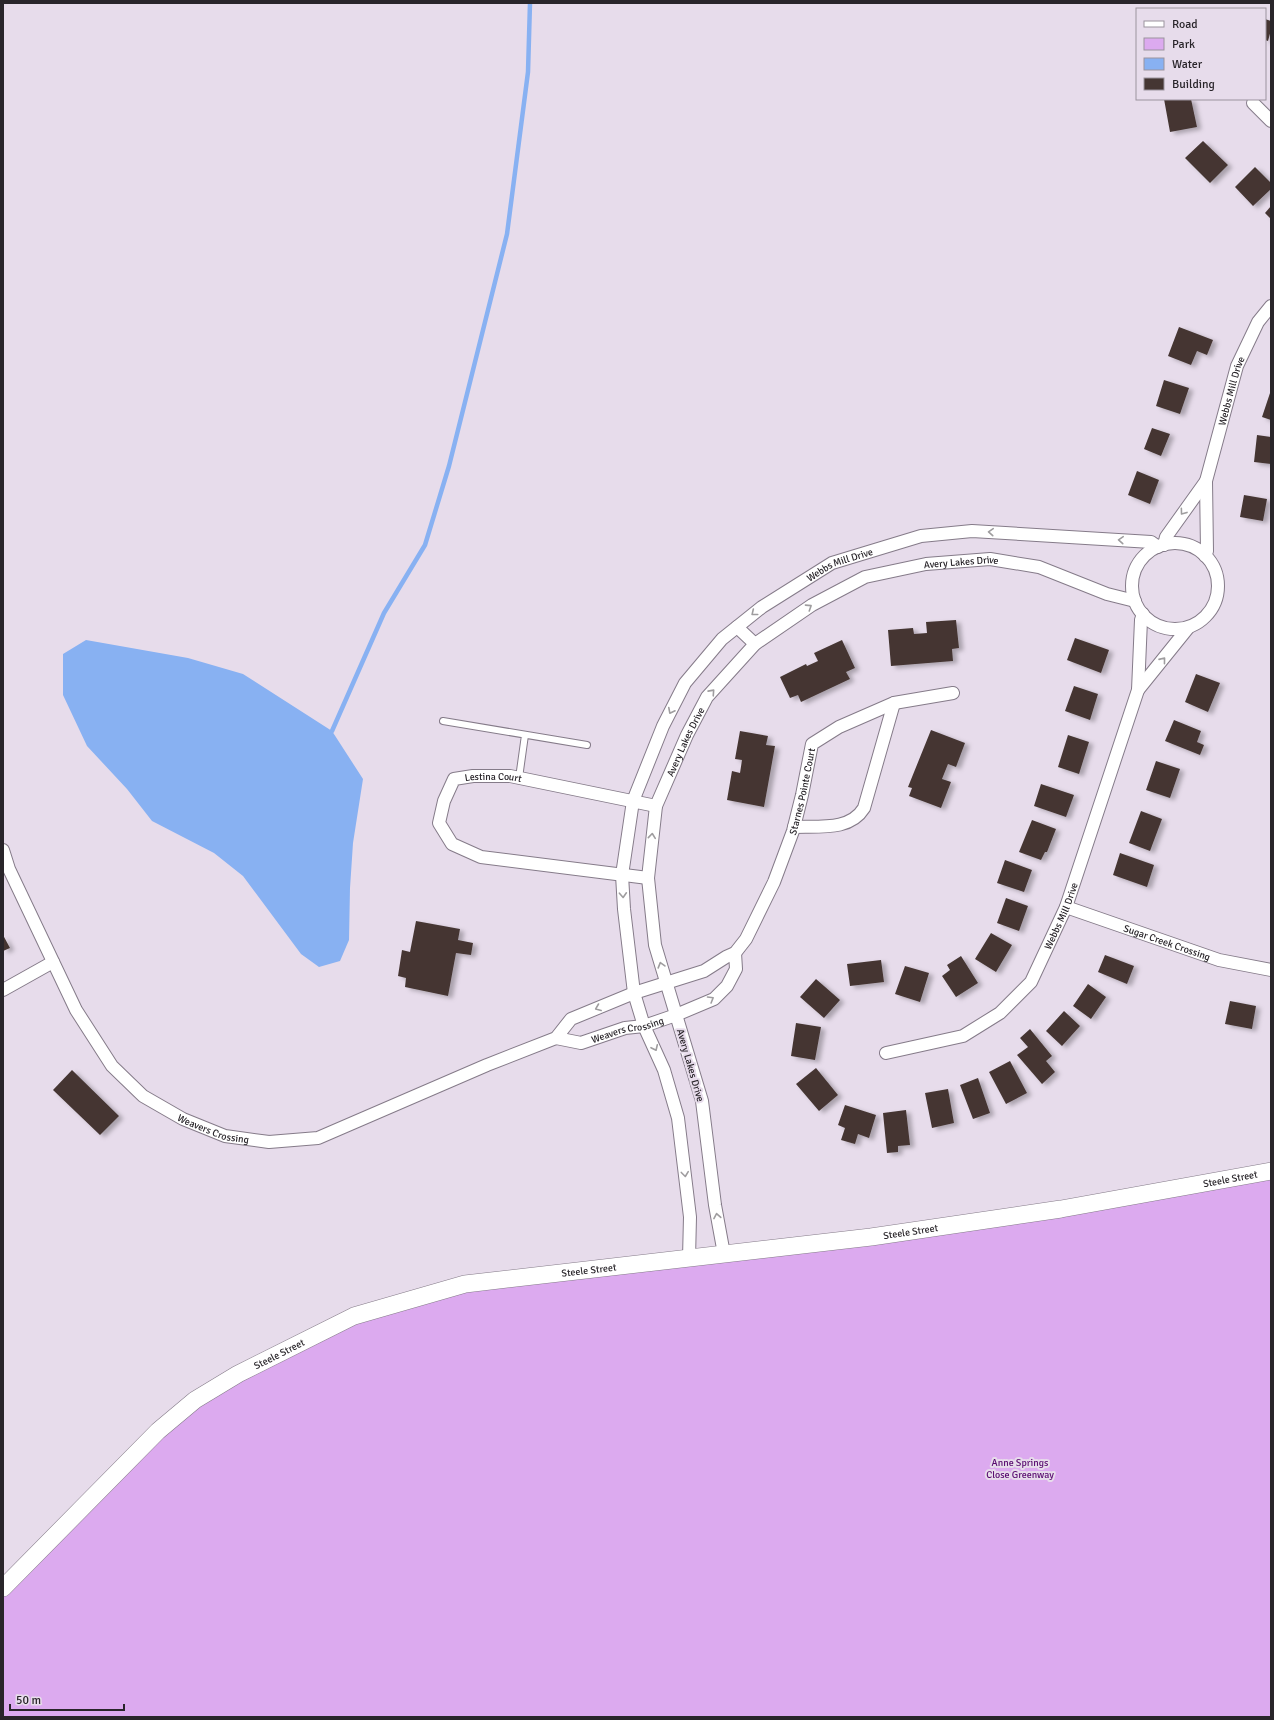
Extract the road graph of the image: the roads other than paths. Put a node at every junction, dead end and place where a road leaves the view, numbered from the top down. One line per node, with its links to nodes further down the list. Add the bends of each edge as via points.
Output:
1 (1253, 103): 2 (street)
2 (1271, 121)
3 (1271, 306): 4 (street, Webbs Mill Drive, via 1258,322 1237,366)
4 (1206, 481): 5 (street, Webbs Mill Drive, one-way to 5); 6 (street, Webbs Mill Drive)
5 (1161, 546): 6 (street, via 1182,543 1196,548); 7 (street, via 1142,558 1134,571 1132,585); 9 (street, Webbs Mill Drive, one-way to 9, via 1151,542 972,531 922,536 832,563 762,607)
6 (1205, 556): 10 (street, via 1216,571 1219,585 1216,600 1210,612 1200,622)
7 (1135, 601): 8 (street); 11 (street, Avery Lakes Drive, one-way to 7, via 812,605 865,577 926,564 990,559 1039,567 1107,594)
8 (1143, 614): 10 (street, via 1161,627 1174,630); 12 (street, Webbs Mill Drive)
9 (737, 627): 11 (street); 19 (street, Webbs Mill Drive, one-way to 19, via 722,639 685,683 663,726)
10 (1188, 628): 12 (street, Webbs Mill Drive, one-way to 10)
11 (755, 644): 20 (street, Avery Lakes Drive, one-way to 11, via 707,697)
12 (1138, 690): 25 (street, Webbs Mill Drive)
13 (953, 693): 14 (street, Starnes Pointe Court)
14 (894, 703): 21 (street, Starnes Pointe Court, via 839,727 812,744); 21 (street, via 864,808 858,817 844,825)
15 (443, 721): 16 (lane)
16 (525, 735): 17 (lane); 18 (lane)
17 (587, 745)
18 (519, 778): 19 (street, Lestina Court); 23 (street, Lestina Court, via 473,776 454,779 444,801 439,823 452,844 481,857)
19 (633, 800): 20 (street, Lestina Court); 23 (street)
20 (656, 806): 24 (street, Avery Lakes Drive, one-way to 20)
21 (794, 827): 26 (street, Starnes Pointe Court, via 774,882 746,939)
22 (3, 850): 27 (street, Weavers Crossing, via 9,870)
23 (622, 875): 24 (street); 31 (street, one-way to 31)
24 (648, 878): 29 (street, Avery Lakes Drive, one-way to 24, via 655,945)
25 (1066, 907): 28 (street, Sugar Creek Crossing, via 1219,960); 35 (street, Webbs Mill Drive, via 1031,982 1000,1013 963,1036)
26 (735, 953): 29 (street, Starnes Pointe Court, via 704,971); 32 (street, one-way to 26, via 714,999 727,986 736,969)
27 (53, 962): 30 (street); 34 (street, Weavers Crossing, via 76,1010 112,1066 143,1096 183,1119 225,1136 269,1142 318,1138 487,1064)
28 (1271, 970)
29 (667, 984): 31 (street, Starnes Pointe Court); 32 (street, Avery Lakes Drive)
30 (3, 990)
31 (634, 993): 33 (street); 34 (street, one-way to 34, via 571,1019)
32 (676, 1016): 33 (street, Weavers Crossing); 37 (street, Avery Lakes Drive, one-way to 32, via 702,1102)
33 (644, 1026): 34 (street, Weavers Crossing, via 625,1028 581,1044); 38 (street, one-way to 38, via 664,1070 678,1118 690,1217)
34 (556, 1038)
35 (886, 1052)
36 (1271, 1171): 37 (street, Steele Street, via 1061,1209)
37 (724, 1254): 38 (street, Steele Street)
38 (689, 1258): 39 (street, Steele Street, via 466,1284 354,1316 238,1374 195,1400 158,1431)
39 (3, 1588)

